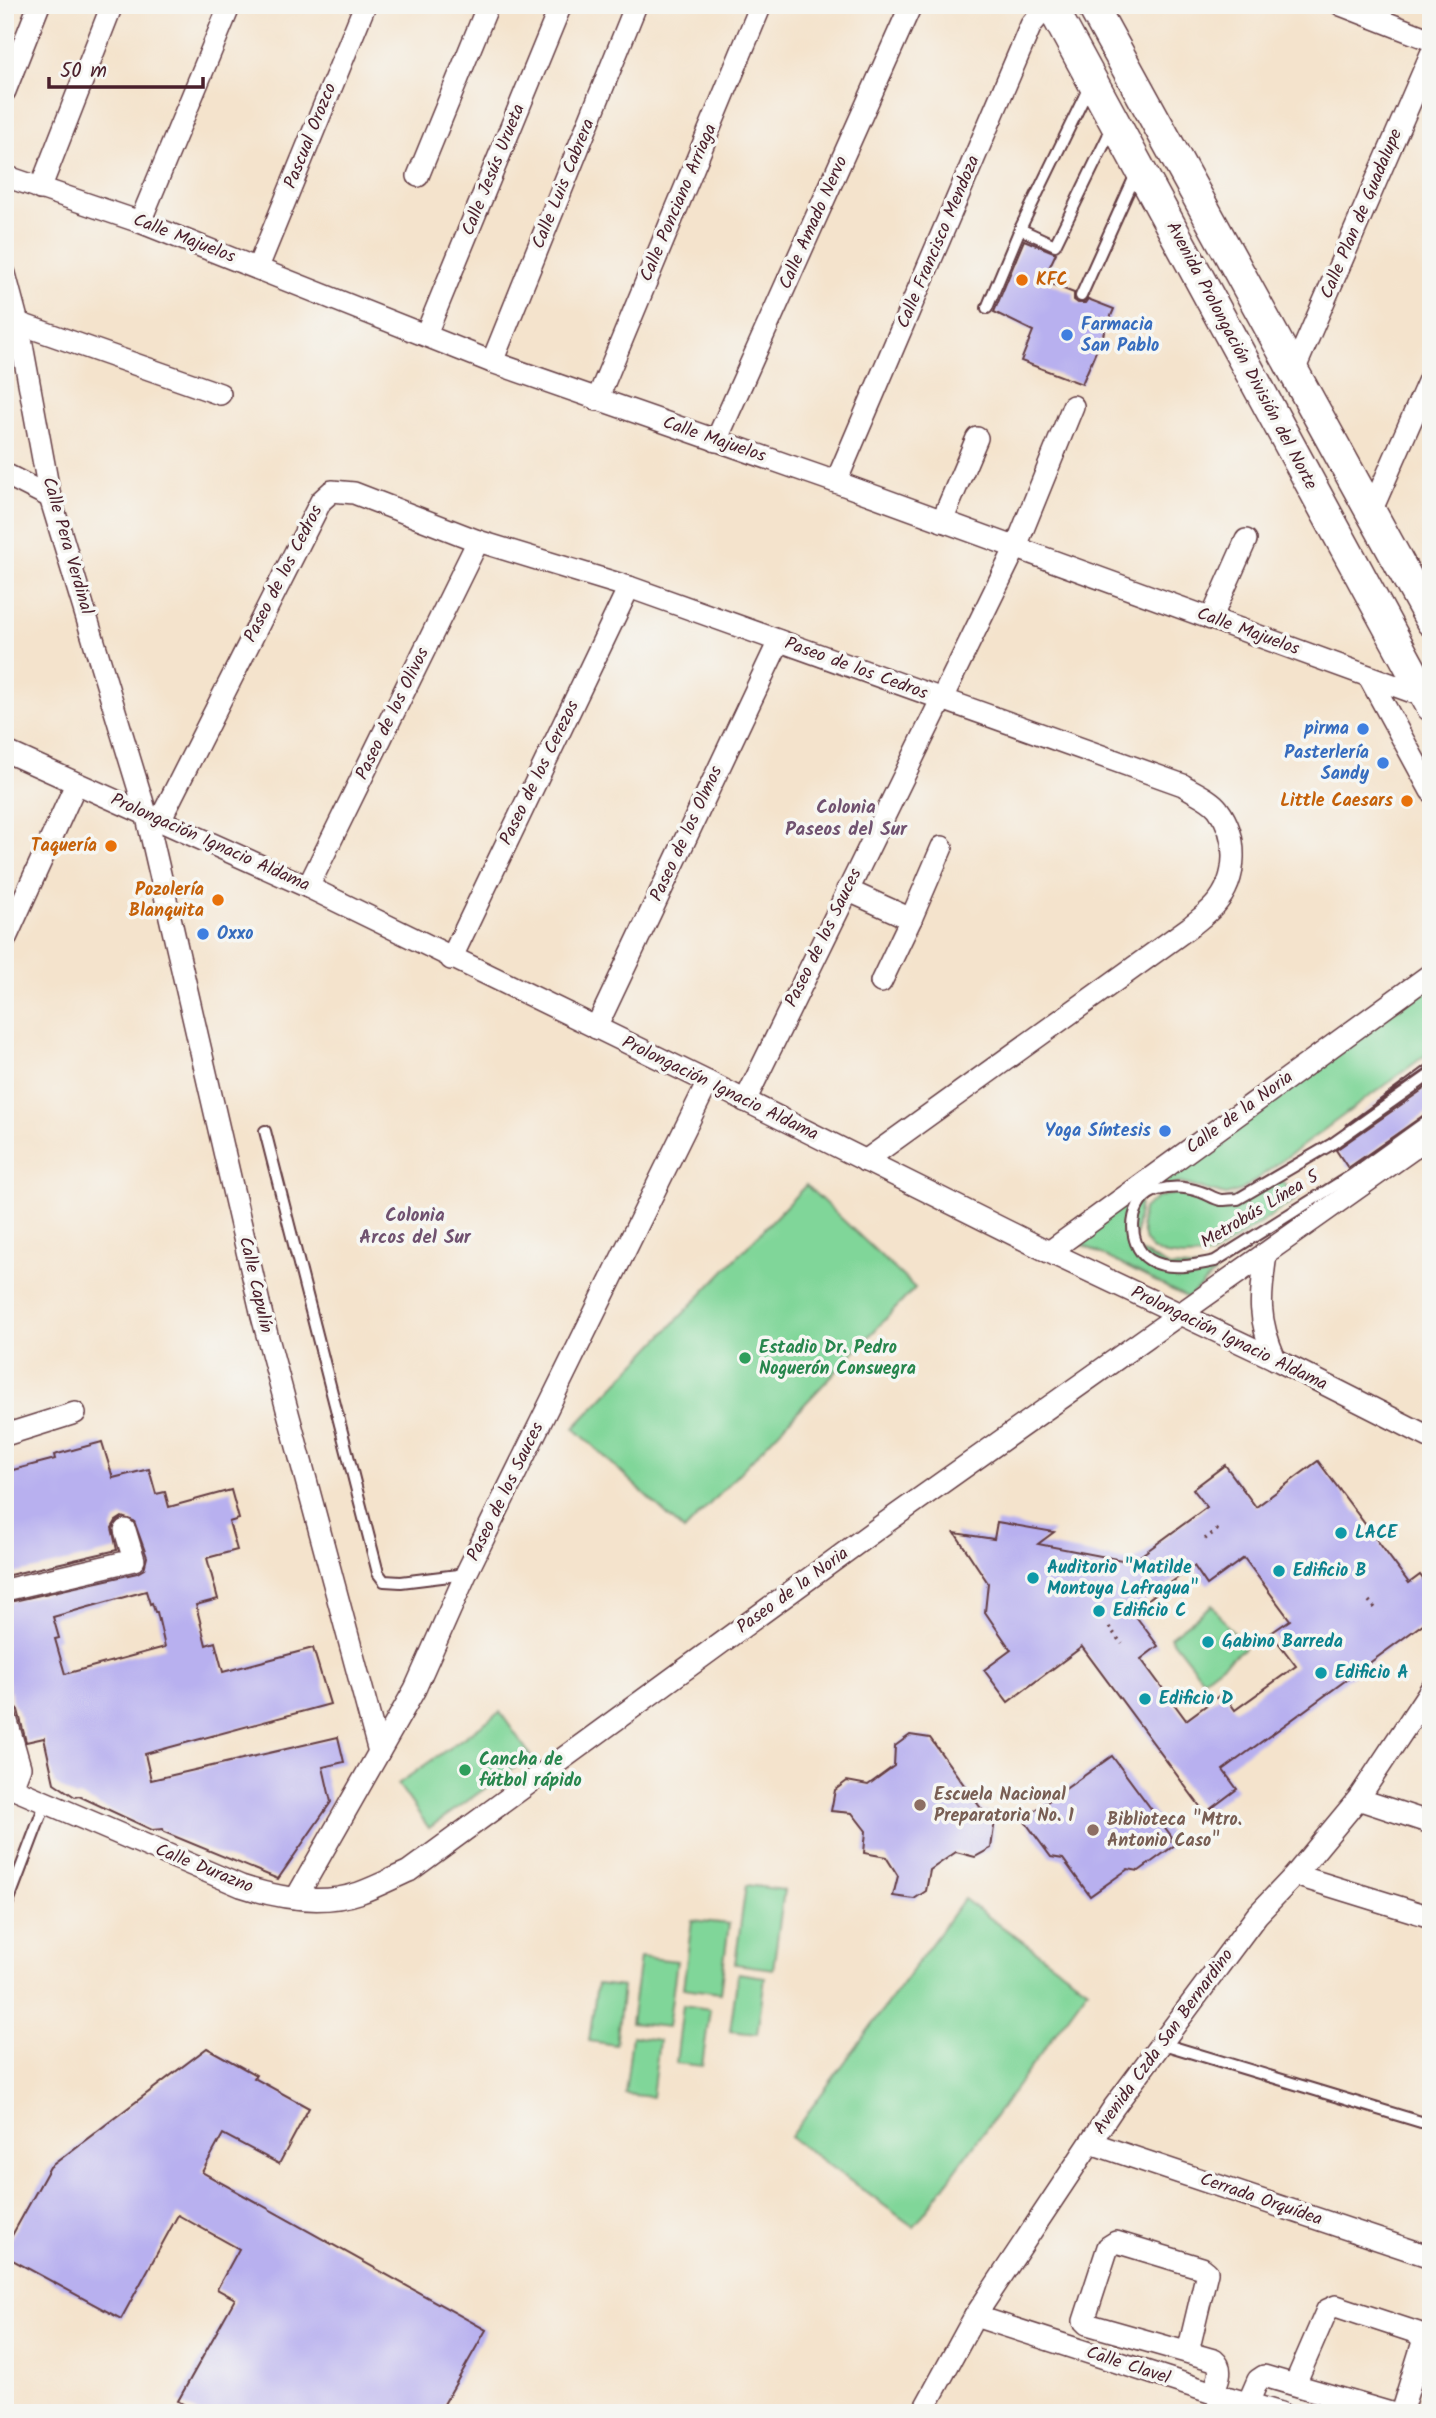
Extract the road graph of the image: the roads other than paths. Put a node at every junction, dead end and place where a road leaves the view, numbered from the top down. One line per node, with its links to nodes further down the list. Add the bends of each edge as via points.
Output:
1 (39, 5): 16 (street)
2 (112, 5): 21 (street)
3 (230, 5): 22 (street)
4 (365, 5): 24 (street, Pascual Orozco)
5 (488, 5): 20 (street)
6 (561, 5): 29 (street, Calle Jesús Urueta)
7 (636, 5): 30 (street, Calle Luis Cabrera)
8 (761, 5): 34 (street, Calle Ponciano Arriaga)
9 (911, 5): 37 (street, Calle Amado Nervo)
10 (1049, 5): 15 (main road, Avenida Prolongación División del Norte); 39 (street, Calle Francisco Mendoza, via 1031,25)
11 (1092, 5): 31 (main road, Avenida Prolongación División del Norte)
12 (1341, 5): 13 (street)
13 (1431, 40)
14 (1431, 54): 31 (street, Calle Plan de Guadalupe)
15 (1092, 81): 17 (main road, Avenida Prolongación División del Norte); 23 (lane)
16 (5, 91)
17 (1115, 122): 18 (main road, Avenida Prolongación División del Norte); 23 (lane, via 1055,245)
18 (1139, 167): 26 (lane); 52 (main road, Avenida Prolongación División del Norte)
19 (5, 176): 21 (street, Calle Majuelos)
20 (418, 176)
21 (40, 189): 22 (street, Calle Majuelos)
22 (140, 222): 24 (street, Calle Majuelos)
23 (1020, 229): 27 (lane)
24 (258, 267): 29 (street, Calle Majuelos)
25 (5, 274): 28 (street, Calle Pera Verdinal)
26 (1081, 296)
27 (987, 308)
28 (18, 323): 33 (street); 40 (street, Calle Pera Verdinal)
29 (426, 334): 30 (street, Calle Majuelos)
30 (492, 362): 34 (street, Calle Majuelos)
31 (1293, 373): 41 (main road, Avenida Prolongación División del Norte)
32 (1431, 375): 41 (street)
33 (220, 394)
34 (597, 400): 37 (street, Calle Majuelos)
35 (1073, 406): 45 (street, Paseo de los Sauces)
36 (977, 438): 42 (street)
37 (716, 441): 39 (street, Calle Majuelos)
38 (5, 474): 40 (street)
39 (836, 482): 42 (street, Calle Majuelos)
40 (50, 497): 56 (street, Calle Pera Verdinal)
41 (1370, 514): 48 (main road, Avenida Prolongación División del Norte)
42 (942, 521): 45 (street, Calle Majuelos)
43 (1246, 540): 47 (street)
44 (478, 541): 46 (street, Paseo de los Cedros); 56 (street, Paseo de los Cedros, via 354,493 332,491 326,496); 58 (street, Paseo de los Olivos)
45 (1016, 549): 47 (street, Calle Majuelos); 51 (street, Paseo de los Sauces)
46 (629, 587): 49 (street, Paseo de los Cedros); 62 (street, Paseo de los Cerezos)
47 (1211, 619): 50 (street, Calle Majuelos)
48 (1431, 621)
49 (779, 642): 51 (street, Paseo de los Cedros); 65 (street, Paseo de los Olmos)
50 (1369, 677): 52 (street, Calle Majuelos); 55 (street)
51 (943, 700): 59 (street, Paseo de los Sauces); 72 (street, Paseo de los Cedros, via 1183,785 1217,807 1230,836 1234,865 1216,905 1190,927)
52 (1428, 702)
53 (5, 751): 54 (street, Prolongación Ignacio Aldama)
54 (76, 784): 56 (street, Prolongación Ignacio Aldama); 61 (street)
55 (1431, 791)
56 (153, 816): 58 (street, Prolongación Ignacio Aldama); 85 (street, Calle Capulín, via 262,1316)
57 (942, 847): 60 (street)
58 (308, 887): 62 (street, Prolongación Ignacio Aldama)
59 (847, 890): 60 (street); 68 (street, Paseo de los Sauces)
60 (911, 919): 64 (street)
61 (5, 940)
62 (451, 959): 65 (street, Prolongación Ignacio Aldama)
63 (1431, 974): 73 (street, Calle de la Noria)
64 (881, 982)
65 (596, 1028): 67 (street, Prolongación Ignacio Aldama)
66 (1431, 1074): 69 (lane, Metrobús Línea 5, via 1332,1144 1238,1199 1221,1200 1179,1186 1156,1190 1142,1198 1134,1212 1133,1233 1149,1260 1189,1266 1215,1261 1352,1175)
67 (708, 1082): 68 (street, Prolongación Ignacio Aldama); 81 (street, Paseo de los Sauces)
68 (745, 1101): 72 (street, Prolongación Ignacio Aldama)
69 (1431, 1118)
70 (265, 1131): 81 (lane, via 378,1573 384,1581 401,1583)
71 (1431, 1136): 74 (street)
72 (865, 1161): 73 (street, Prolongación Ignacio Aldama)
73 (1049, 1252): 75 (street, Prolongación Ignacio Aldama)
74 (1266, 1254): 75 (street); 76 (street, via 1261,1314)
75 (1180, 1315): 76 (street, Prolongación Ignacio Aldama); 90 (street, Paseo de la Noria, via 881,1526)
76 (1275, 1359): 79 (street, Prolongación Ignacio Aldama)
77 (75, 1413): 78 (street)
78 (5, 1435)
79 (1431, 1438)
80 (125, 1530): 82 (street, via 134,1560)
81 (466, 1574): 85 (street, Paseo de los Sauces, via 415,1689)
82 (5, 1590)
83 (1431, 1689): 87 (street, Avenida Czda San Bernardino)
84 (5, 1714): 86 (street, via 20,1767)
85 (379, 1752): 92 (street, Paseo de los Sauces)
86 (9, 1787): 88 (street, Calle Durazno)
87 (1358, 1799): 89 (street); 91 (street, Avenida Czda San Bernardino)
88 (46, 1802): 92 (street, Calle Durazno, via 241,1886 270,1896); 93 (lane)
89 (1431, 1823)
90 (409, 1871): 92 (street, Calle Durazno, via 357,1894)
91 (1295, 1875): 94 (street); 95 (street, Avenida Czda San Bernardino, via 1256,1915)
92 (296, 1898)
93 (5, 1910)
94 (1431, 1917)
95 (1160, 2043): 96 (lane); 97 (street, Avenida Czda San Bernardino)
96 (1421, 2122)
97 (1091, 2143): 98 (street, Cerrada Orquídea); 99 (street, Avenida Czda San Bernardino)
98 (1431, 2257)
99 (975, 2316): 102 (street, Calle Clavel); 104 (street, Avenida Czda San Bernardino)
100 (1188, 2351): 100 (street, via 1084,2321 1112,2244 1207,2272); 102 (street, via 1219,2364)
101 (1295, 2384): 103 (street, via 1264,2376); 106 (street); 107 (street, via 1327,2310 1336,2306 1421,2336)
102 (1213, 2393): 103 (street, Calle Clavel)
103 (1248, 2403): 105 (street, Calle Clavel)
104 (922, 2413)
105 (1281, 2413)
106 (1391, 2413)
107 (1401, 2413)

